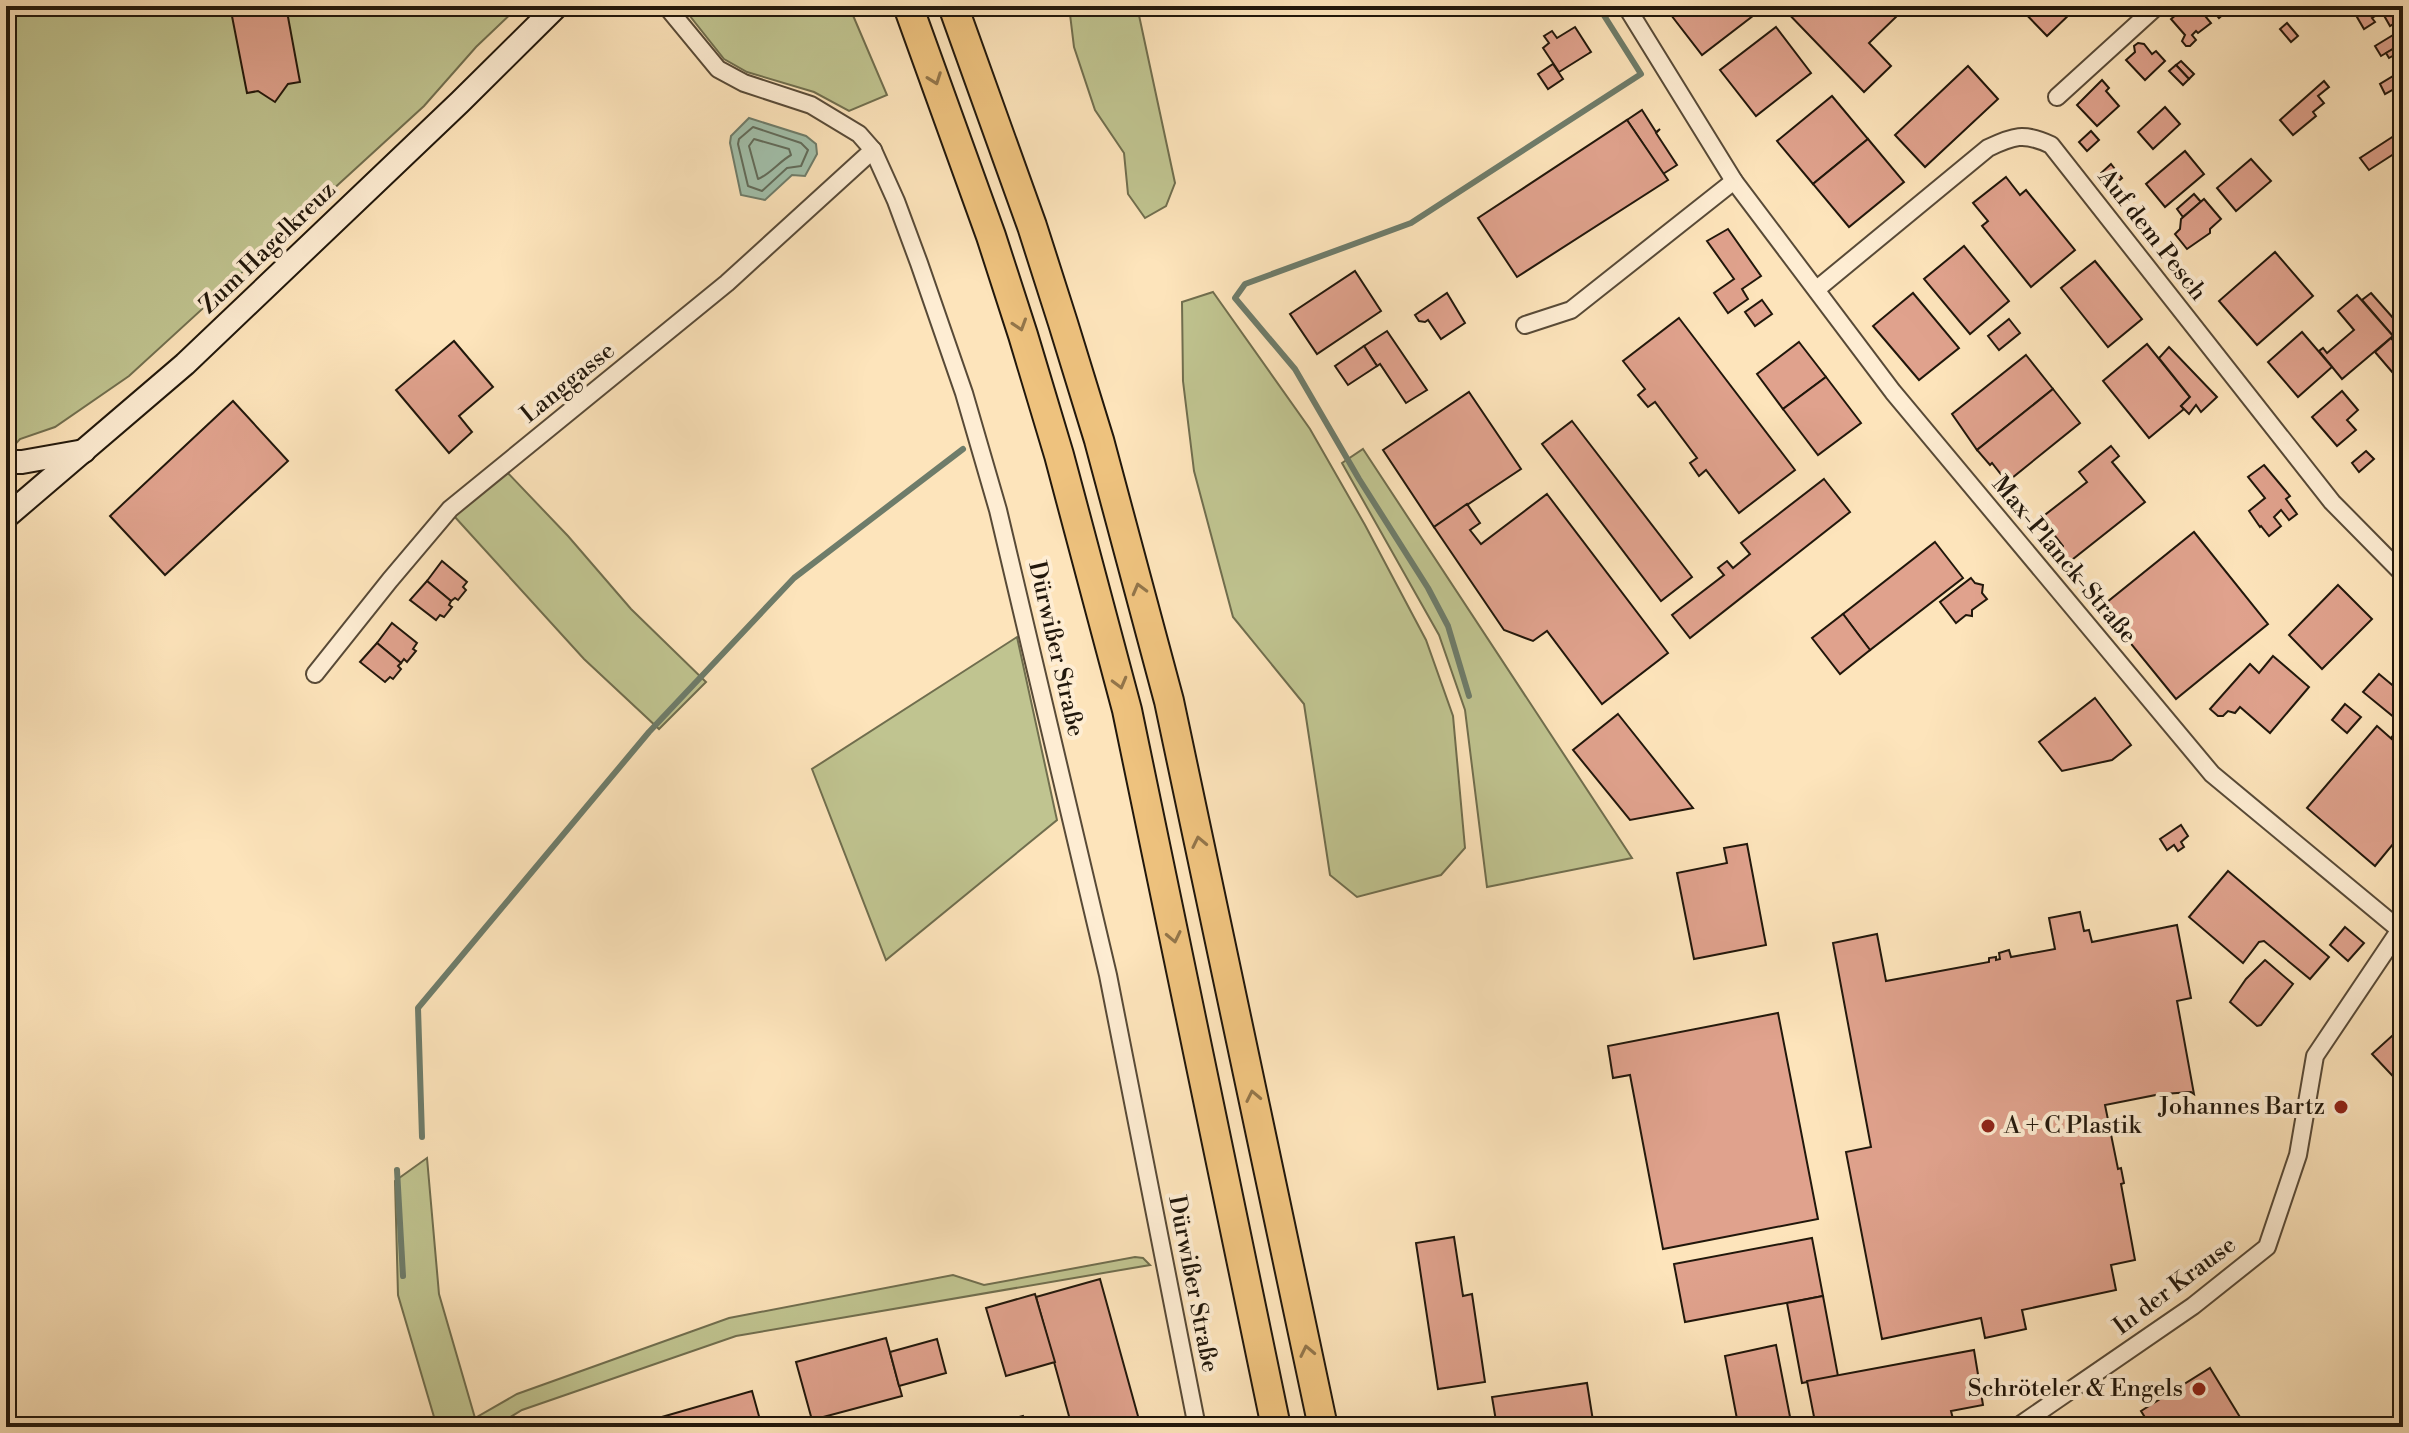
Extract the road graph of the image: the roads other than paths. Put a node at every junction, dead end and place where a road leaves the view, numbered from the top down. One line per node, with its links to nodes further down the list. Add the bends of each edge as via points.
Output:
1 (557, 6): 12 (street, Zum Hagelkreuz, via 204,346)
2 (666, 6): 8 (street, Dürwißer Straße, via 718,69 811,105 859,134)
3 (908, 6): 19 (highway, one-way to 19, via 1023,335 1123,695)
4 (953, 6): 20 (highway, one-way to 4, via 1169,701 1099,440 1032,226)
5 (1626, 6): 9 (street, Max-Planck-Straße)
6 (2157, 6): 7 (street)
7 (2057, 97)
8 (873, 150): 16 (street, Langgasse, via 727,283 450,509); 18 (street, Dürwißer Straße, via 919,263 998,510 1108,975)
9 (1734, 181): 10 (street, Max-Planck-Straße); 11 (street, via 1571,310)
10 (1817, 289): 15 (street, Auf dem Pesch, via 1988,148 2011,137 2034,136 2051,145 2332,502); 17 (street, Max-Planck-Straße, via 1893,392 2212,774)
11 (1525, 325)
12 (85, 451): 13 (street); 14 (street, Zum Hagelkreuz)
13 (6, 462)
14 (6, 517)
15 (2403, 574)
16 (315, 674)
17 (2402, 928): 21 (street, In der Krause, via 2315,1056 2298,1155 2267,1247 2193,1306)
18 (1197, 1427)
19 (1276, 1427)
20 (1323, 1427)
21 (2017, 1427)

